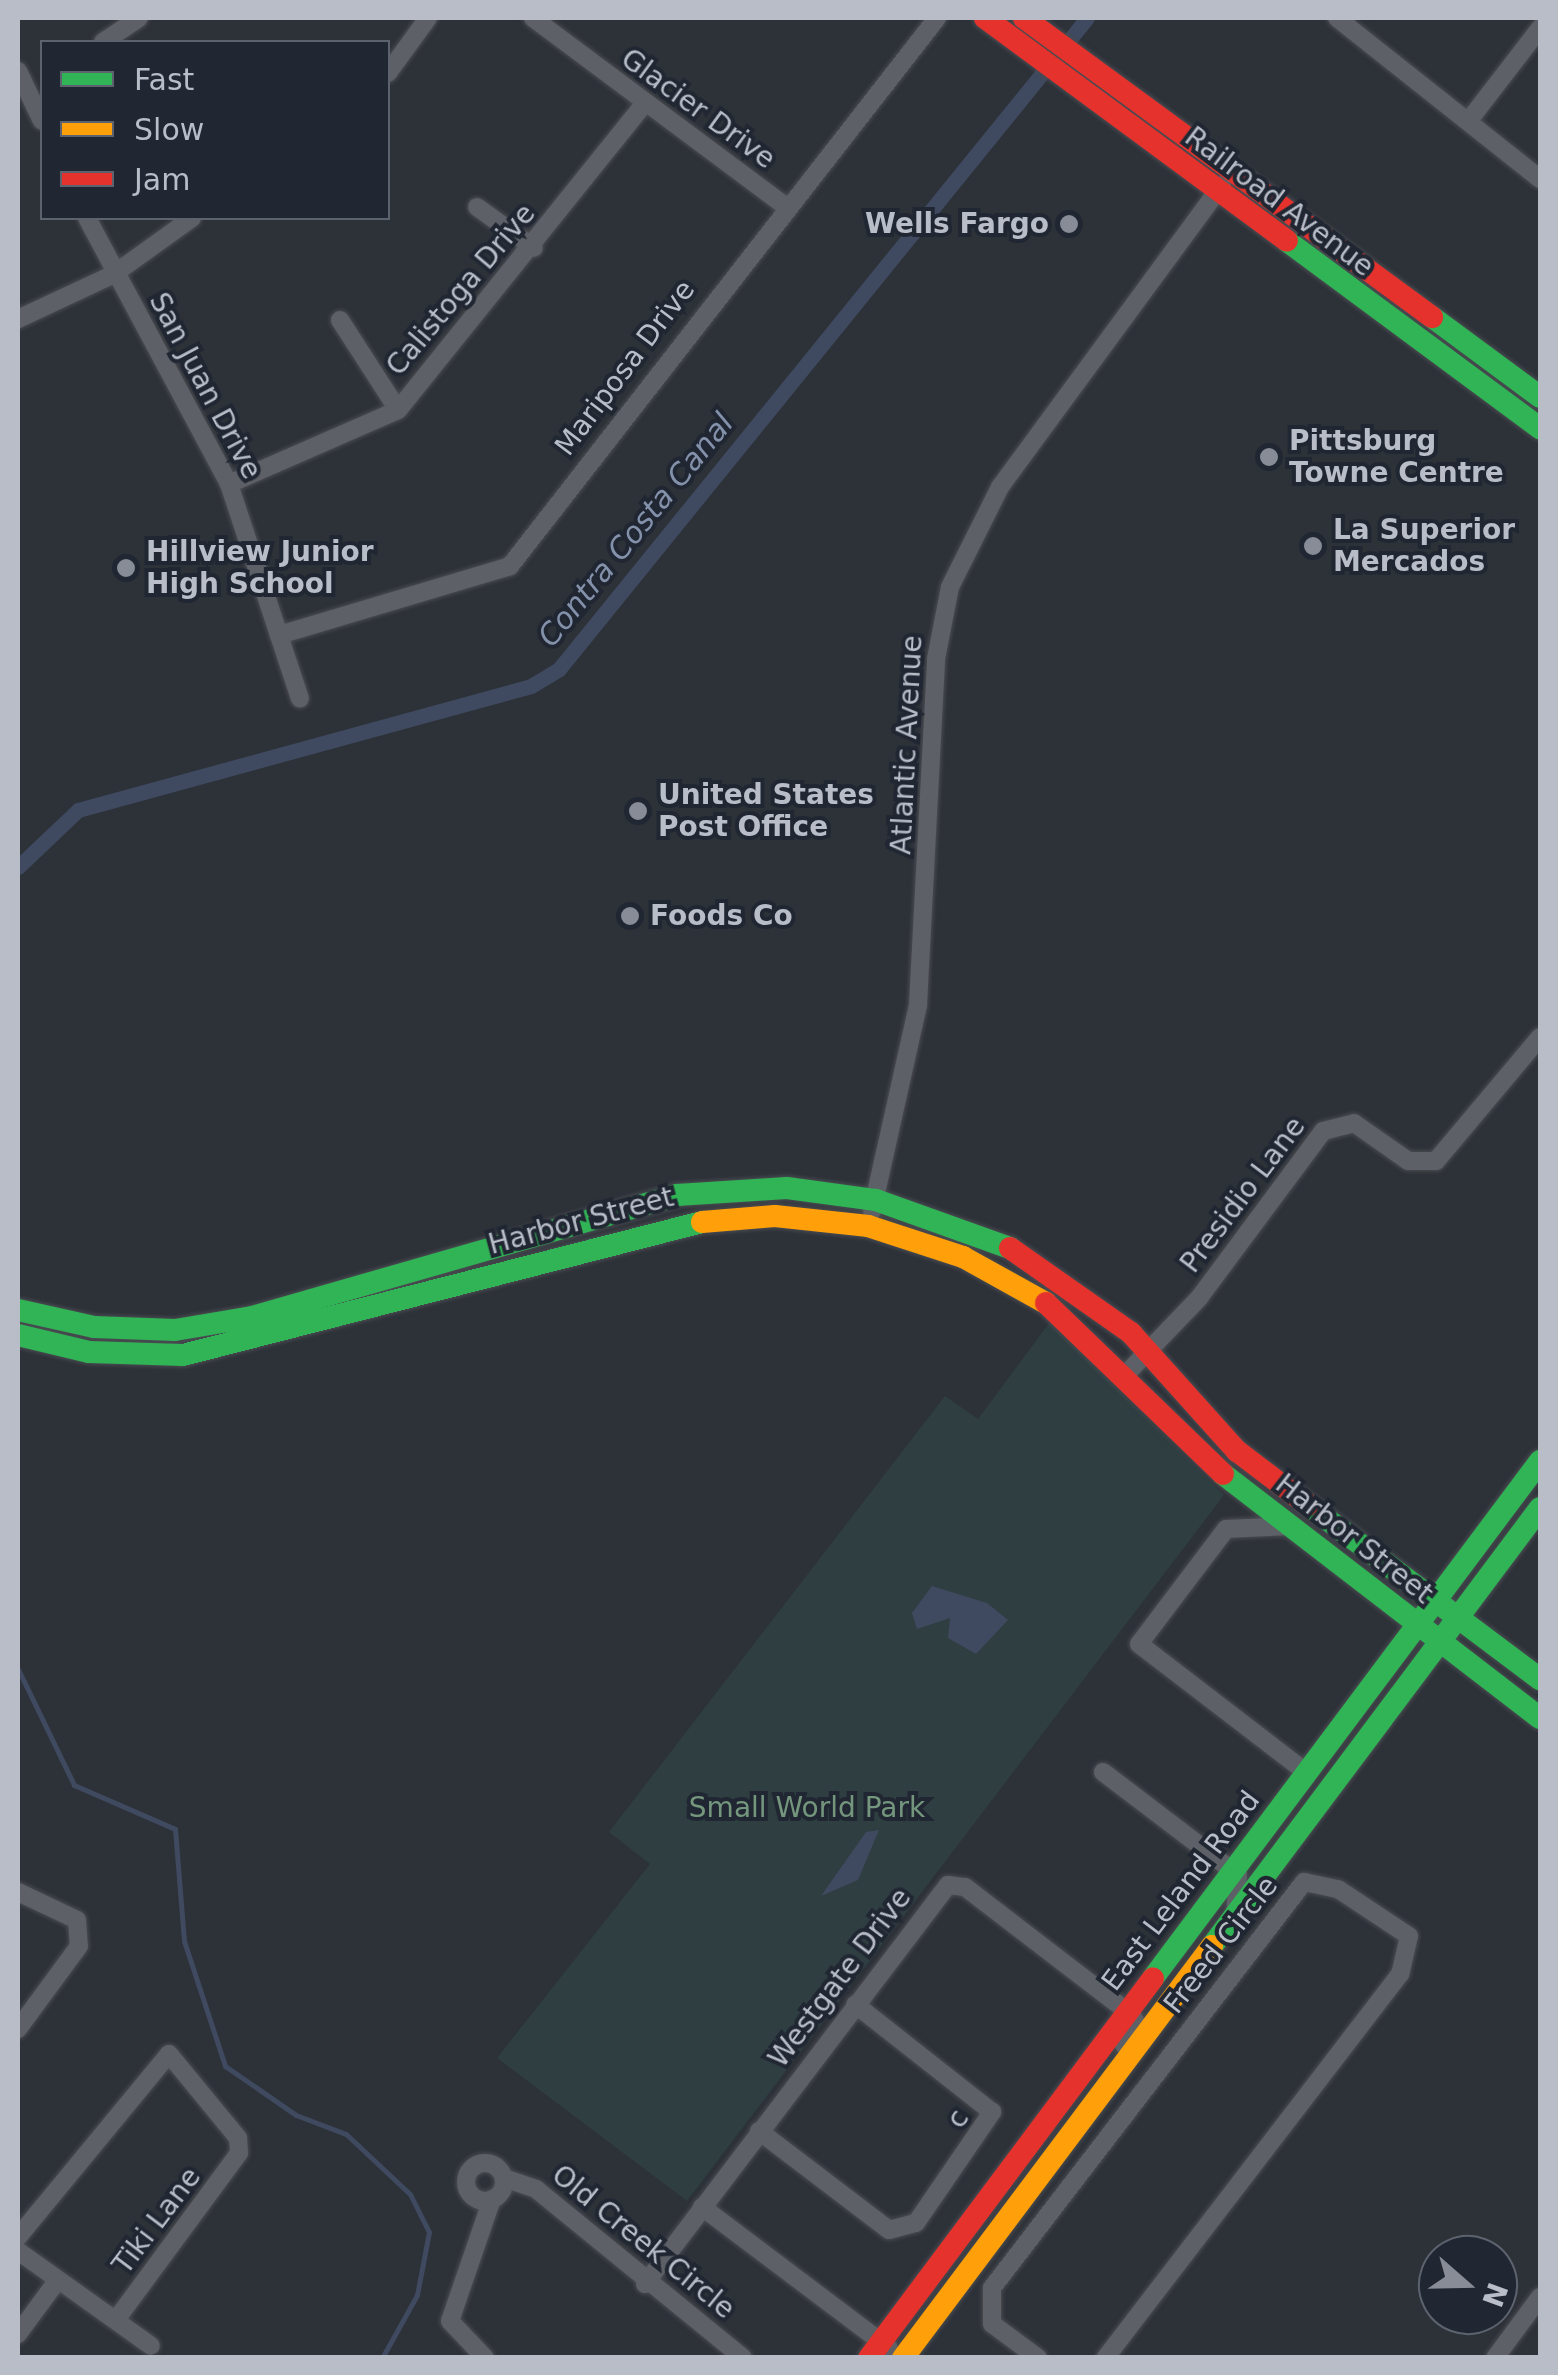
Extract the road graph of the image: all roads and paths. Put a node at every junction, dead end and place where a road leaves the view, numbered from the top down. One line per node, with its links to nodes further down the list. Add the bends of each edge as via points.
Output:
1 (139, 18): 9 (street)
2 (428, 18): 11 (street)
3 (533, 18): 13 (street, Glacier Drive)
4 (937, 18): 18 (street, Mariposa Drive)
5 (985, 18): 17 (main road, Railroad Avenue)
6 (1337, 18): 14 (street)
7 (1031, 23): 15 (main road, Railroad Avenue)
8 (1540, 28): 14 (street)
9 (107, 40)
10 (18, 71): 12 (street)
11 (390, 71)
12 (30, 94)
13 (642, 106): 18 (street, Glacier Drive); 22 (street, Calistoga Drive)
14 (1470, 118): 16 (street)
15 (1232, 171): 17 (street, Atlantic Avenue); 26 (main road, Railroad Avenue)
16 (1540, 180)
17 (1216, 194): 28 (main road, Railroad Avenue); 33 (street, Atlantic Avenue, via 1000,487 955,574 936,659 918,1005)
18 (784, 205): 30 (street, Mariposa Drive, via 510,566)
19 (477, 207): 22 (street)
20 (88, 220): 23 (street, San Juan Drive)
21 (189, 220): 23 (street)
22 (534, 248): 27 (street, Calistoga Drive)
23 (114, 274): 24 (street); 29 (street, San Juan Drive)
24 (18, 319)
25 (340, 320): 27 (street)
26 (1540, 397)
27 (398, 410): 29 (street, Calistoga Drive)
28 (1540, 428)
29 (229, 484): 30 (street, San Juan Drive)
30 (278, 635): 31 (street, San Juan Drive)
31 (300, 699)
32 (1540, 1038): 39 (street, Presidio Lane, via 1436,1161 1408,1162 1354,1123 1323,1131)
33 (876, 1200): 34 (main road, Harbor Street, via 742,1188); 35 (street, Atlantic Avenue); 39 (main road, Harbor Street, via 1017,1250)
34 (634, 1204): 36 (main road); 37 (main road, Harbor Street, via 252,1318 175,1330 94,1327)
35 (868, 1226): 36 (main road, Harbor Street, via 752,1216); 40 (main road, Harbor Street, via 1019,1284)
36 (642, 1232): 38 (main road, Harbor Street, via 212,1351 89,1352)
37 (18, 1310)
38 (18, 1335)
39 (1150, 1352): 40 (street, Presidio Lane); 46 (main road, Harbor Street, via 1237,1451)
40 (1128, 1372): 42 (main road, Harbor Street, via 1201,1455)
41 (1540, 1462): 46 (main road, East Leland Road)
42 (1263, 1506): 44 (main road, Harbor Street); 45 (street, via 1248,1524)
43 (1540, 1508): 47 (main road, East Leland Road)
44 (1290, 1526): 45 (street); 48 (main road, Harbor Street)
45 (1226, 1529): 53 (street, via 1139,1644)
46 (1438, 1601): 47 (main road, Harbor Street); 48 (main road, East Leland Road)
47 (1460, 1618): 49 (main road, East Leland Road); 50 (main road, Harbor Street)
48 (1419, 1626): 49 (main road, Harbor Street); 53 (main road, East Leland Road)
49 (1441, 1643): 51 (main road, Harbor Street); 56 (main road, East Leland Road)
50 (1540, 1679)
51 (1540, 1718)
52 (1104, 1772): 54 (street)
53 (1308, 1773): 54 (main road, East Leland Road)
54 (1234, 1871): 56 (street, via 1242,1882); 58 (main road, East Leland Road)
55 (18, 1892): 59 (street, via 77,1920 79,1946)
56 (1236, 1915): 60 (main road, East Leland Road)
57 (855, 2004): 58 (street, Westgate Drive, via 952,1884); 61 (street, Westgate Drive); 61 (street, c, via 993,2116 916,2223 890,2230)
58 (1128, 2012): 60 (street, via 1137,2025); 73 (main road, East Leland Road)
59 (18, 2029)
60 (1122, 2064): 76 (main road, East Leland Road)
61 (759, 2131): 64 (street, Westgate Drive)
62 (504, 2178): 63 (street); 63 (street, via 492,2164 469,2170 470,2194); 68 (street, Old Creek Circle, via 550,2199)
63 (492, 2200): 74 (street, via 450,2321)
64 (702, 2207): 68 (street, Westgate Drive); 73 (street)
65 (18, 2237): 70 (street, Tiki Lane, via 169,2054 238,2138 238,2153)
66 (18, 2251): 67 (street)
67 (57, 2281): 70 (street); 71 (street)
68 (645, 2284): 75 (street, Old Creek Circle)
69 (1540, 2297): 79 (street)
70 (116, 2320): 72 (street)
71 (18, 2334)
72 (151, 2346)
73 (875, 2350): 76 (street)
74 (485, 2358)
75 (743, 2358)
76 (902, 2358)
77 (1038, 2358): 78 (street, Freed Circle, via 992,2324 992,2288 1304,1882 1338,1889 1410,1936 1400,1974)
78 (1105, 2358)
79 (1495, 2358)

